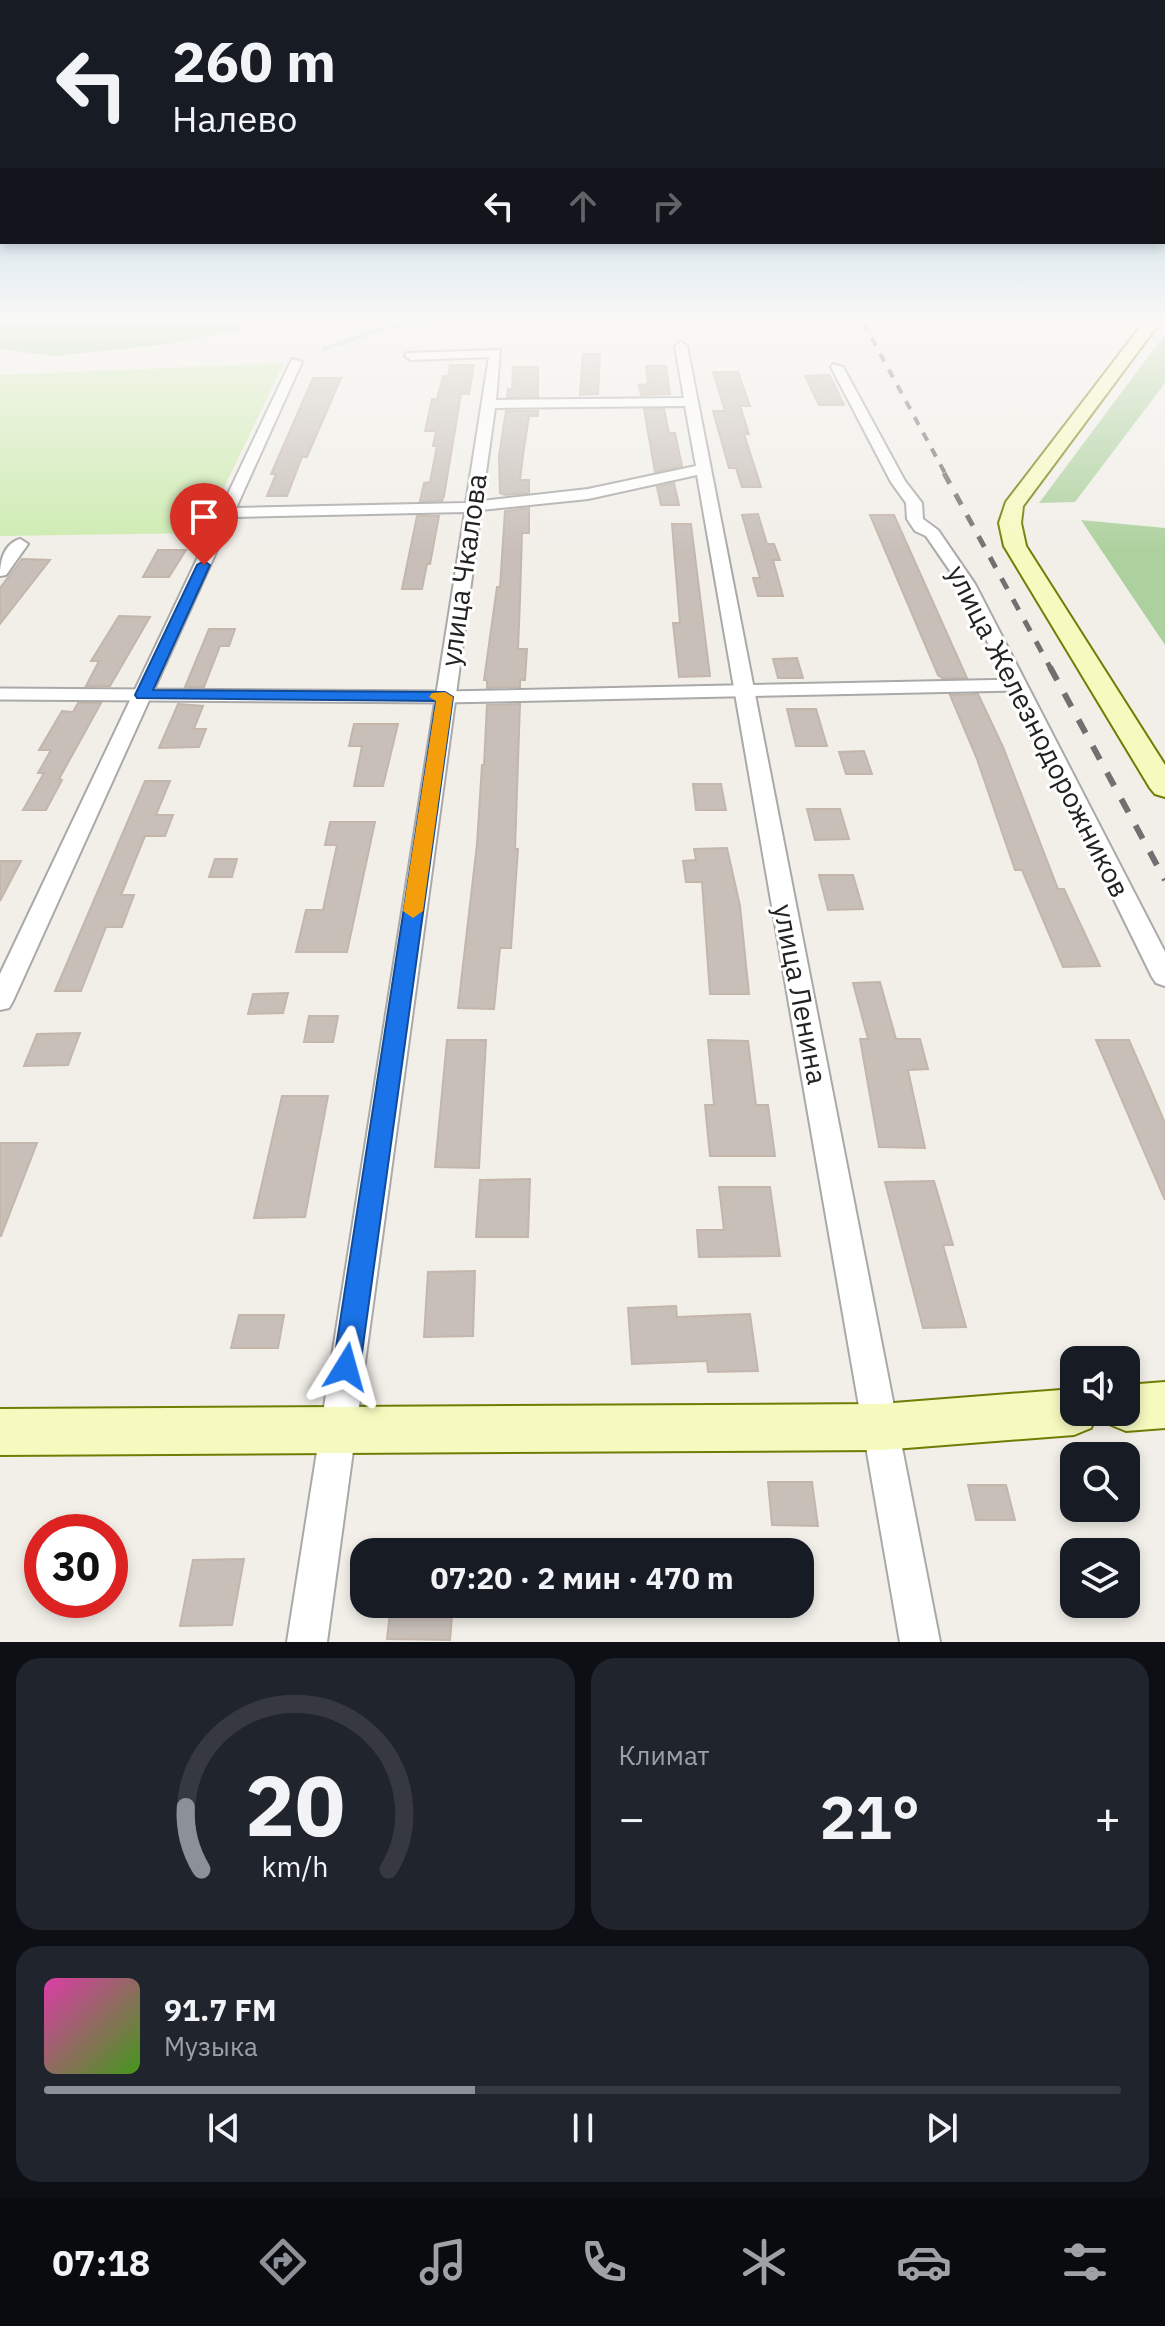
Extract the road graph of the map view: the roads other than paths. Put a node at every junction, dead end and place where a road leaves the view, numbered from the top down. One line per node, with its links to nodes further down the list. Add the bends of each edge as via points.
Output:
1 (280, 399): 10 (street)
2 (489, 399): 7 (street, улица Чкалова)
3 (690, 399): 6 (street, улица Ленина)
4 (854, 399): 13 (street, улица Железнодорожников, via 914,503 915,519 932,533 967,584)
5 (1094, 399): 18 (main road, via 1013,506 1010,523 1015,546)
6 (691, 402): 7 (street); 8 (street, улица Ленина)
7 (488, 404): 9 (street, улица Чкалова)
8 (703, 469): 9 (street, via 588,494); 14 (street, улица Ленина)
9 (473, 506): 10 (street); 17 (street, улица Чкалова)
10 (228, 513): 16 (street)
11 (20, 544): 12 (street)
12 (0, 571)
13 (1019, 685): 14 (lane); 19 (street, улица Железнодорожников)
14 (744, 689): 17 (lane); 24 (street, улица Ленина)
15 (0, 694): 16 (lane)
16 (143, 695): 17 (lane); 20 (street)
17 (445, 697): 25 (street, улица Чкалова)
18 (1165, 788)
19 (1165, 977)
20 (0, 1001)
21 (1165, 1405): 22 (main road)
22 (1140, 1407)
23 (1060, 1413): 24 (main road)
24 (881, 1427): 25 (main road); 28 (street, улица Ленина)
25 (337, 1428): 26 (main road); 27 (street, улица Чкалова)
26 (0, 1432)
27 (307, 1642)
28 (920, 1642)

